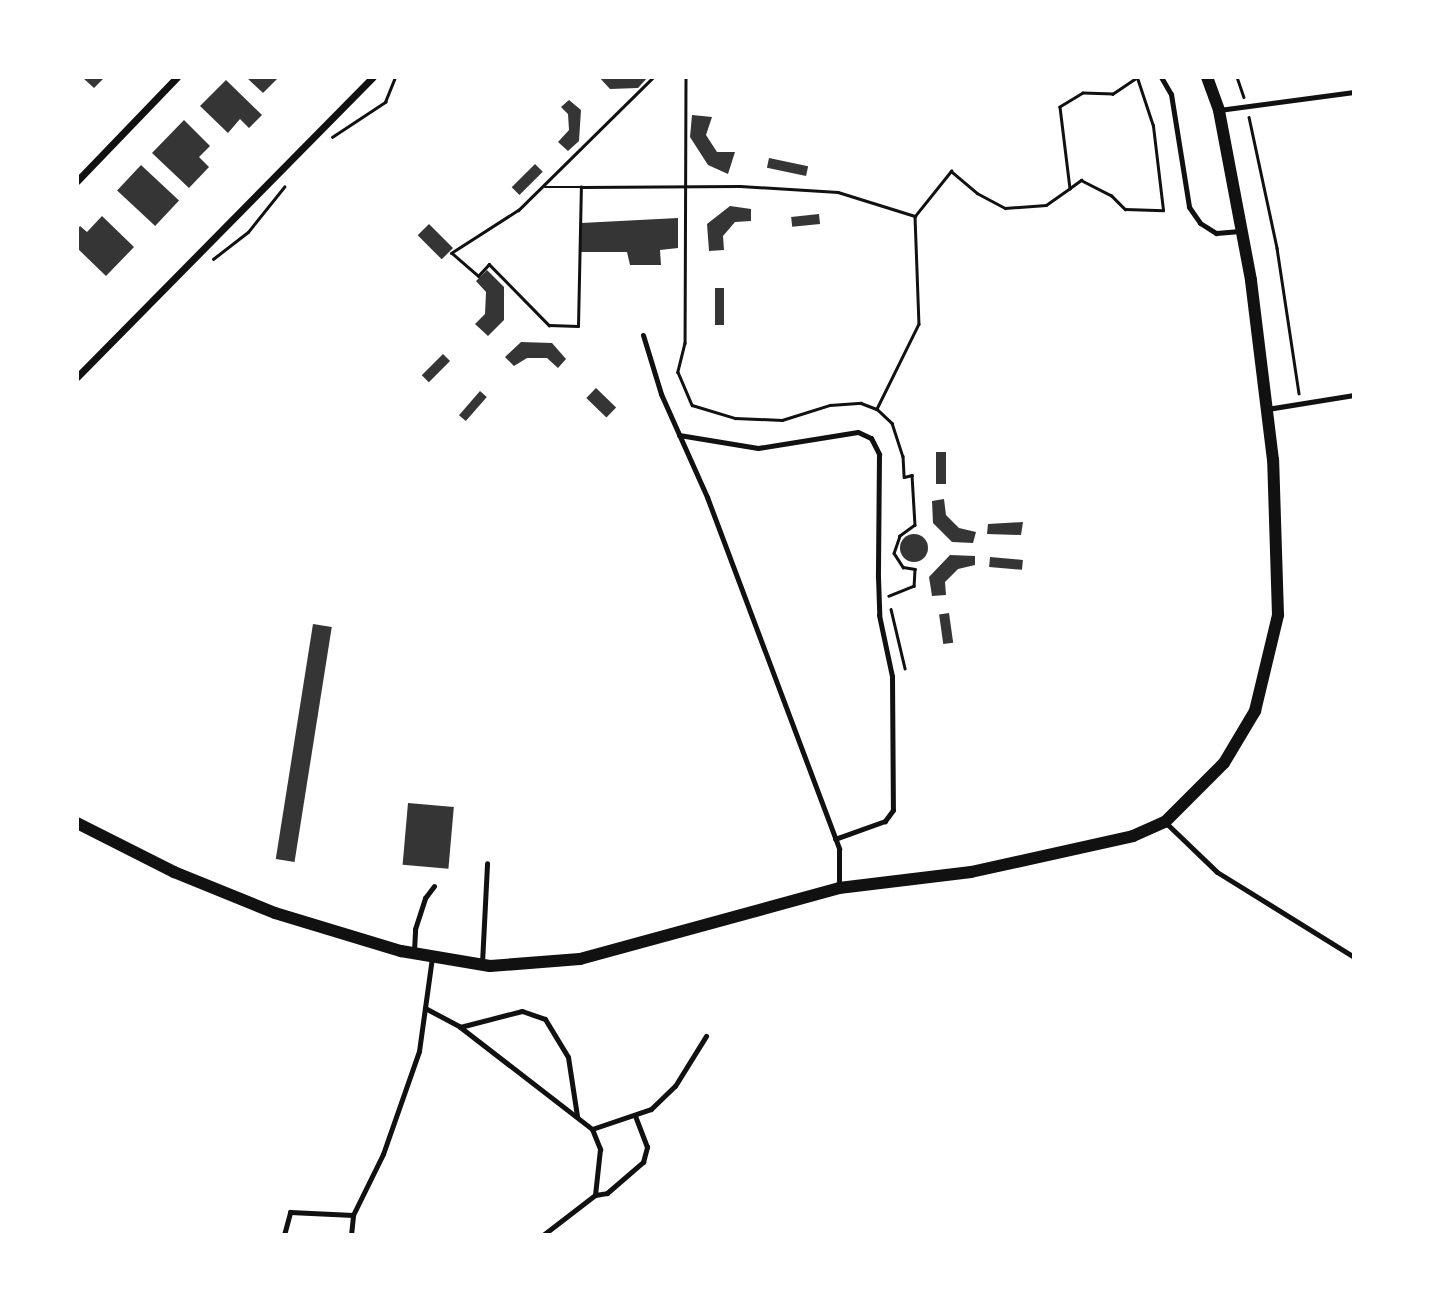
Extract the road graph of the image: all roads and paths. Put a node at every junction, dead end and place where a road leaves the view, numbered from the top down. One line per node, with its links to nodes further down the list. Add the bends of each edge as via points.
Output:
1 (177, 77): 14 (street)
2 (373, 77): 23 (street)
3 (395, 77): 12 (path, via 385,102)
4 (654, 77): 15 (path)
5 (686, 77): 17 (path)
6 (1161, 77): 20 (lane, via 1171,94 1189,207 1200,223 1216,233)
7 (1207, 77): 11 (street)
8 (1237, 77): 10 (path)
9 (1354, 92): 10 (lane)
10 (1247, 107): 11 (lane); 25 (path, via 1277,248)
11 (1219, 110): 20 (street)
12 (330, 139)
13 (289, 180): 21 (path, via 248,232)
14 (77, 181)
15 (545, 187): 16 (path); 16 (path, via 519,210 452,253 478,276 489,264 549,325 578,326)
16 (580, 187): 17 (path)
17 (686, 188): 19 (path, via 838,192); 26 (path, via 685,343 678,372 692,405 735,418 782,419 830,405 861,403)
18 (1070, 188): 18 (path, via 1081,180 1111,195 1125,209 1163,211 1153,126 1138,78 1113,94 1083,93 1060,107); 19 (path, via 1046,205 1004,208 951,171)
19 (915, 216): 26 (path, via 919,324)
20 (1242, 231): 27 (street)
21 (204, 265)
22 (643, 335): 28 (lane)
23 (77, 377)
24 (1354, 395): 25 (lane)
25 (1300, 403): 27 (lane)
26 (877, 409): 29 (path, via 892,423 903,456 904,477 912,475 915,525 900,536 894,552 903,567 915,569 914,586 889,596)
27 (1267, 409): 30 (street, via 1278,558 1278,615 1271,659 1255,711 1224,763)
28 (679, 435): 32 (lane, via 707,497); 32 (lane, via 758,448 858,432 871,438 878,454 877,577 892,676 893,810 885,821)
29 (905, 668)
30 (1165, 822): 35 (street, via 1121,839 971,872); 38 (lane, via 1217,872)
31 (77, 823): 36 (street, via 227,895)
32 (835, 839): 35 (lane, via 841,862)
33 (487, 863): 39 (lane)
34 (434, 886): 36 (lane, via 415,929)
35 (839, 888): 39 (street, via 580,959)
36 (414, 954): 37 (street)
37 (432, 957): 39 (street); 40 (lane)
38 (1354, 957)
39 (482, 966)
40 (425, 1008): 41 (lane); 47 (lane, via 419,1051 383,1154)
41 (460, 1027): 43 (lane); 43 (lane, via 522,1011 545,1019 568,1057)
42 (706, 1036): 44 (lane, via 675,1086 651,1109)
43 (577, 1116): 45 (lane)
44 (635, 1116): 45 (lane); 46 (lane, via 647,1147 643,1162 607,1193)
45 (592, 1129): 46 (lane, via 600,1149)
46 (595, 1195): 50 (lane)
47 (353, 1215): 48 (lane, via 290,1212); 49 (lane)
48 (285, 1235)
49 (351, 1235)
50 (543, 1235)

